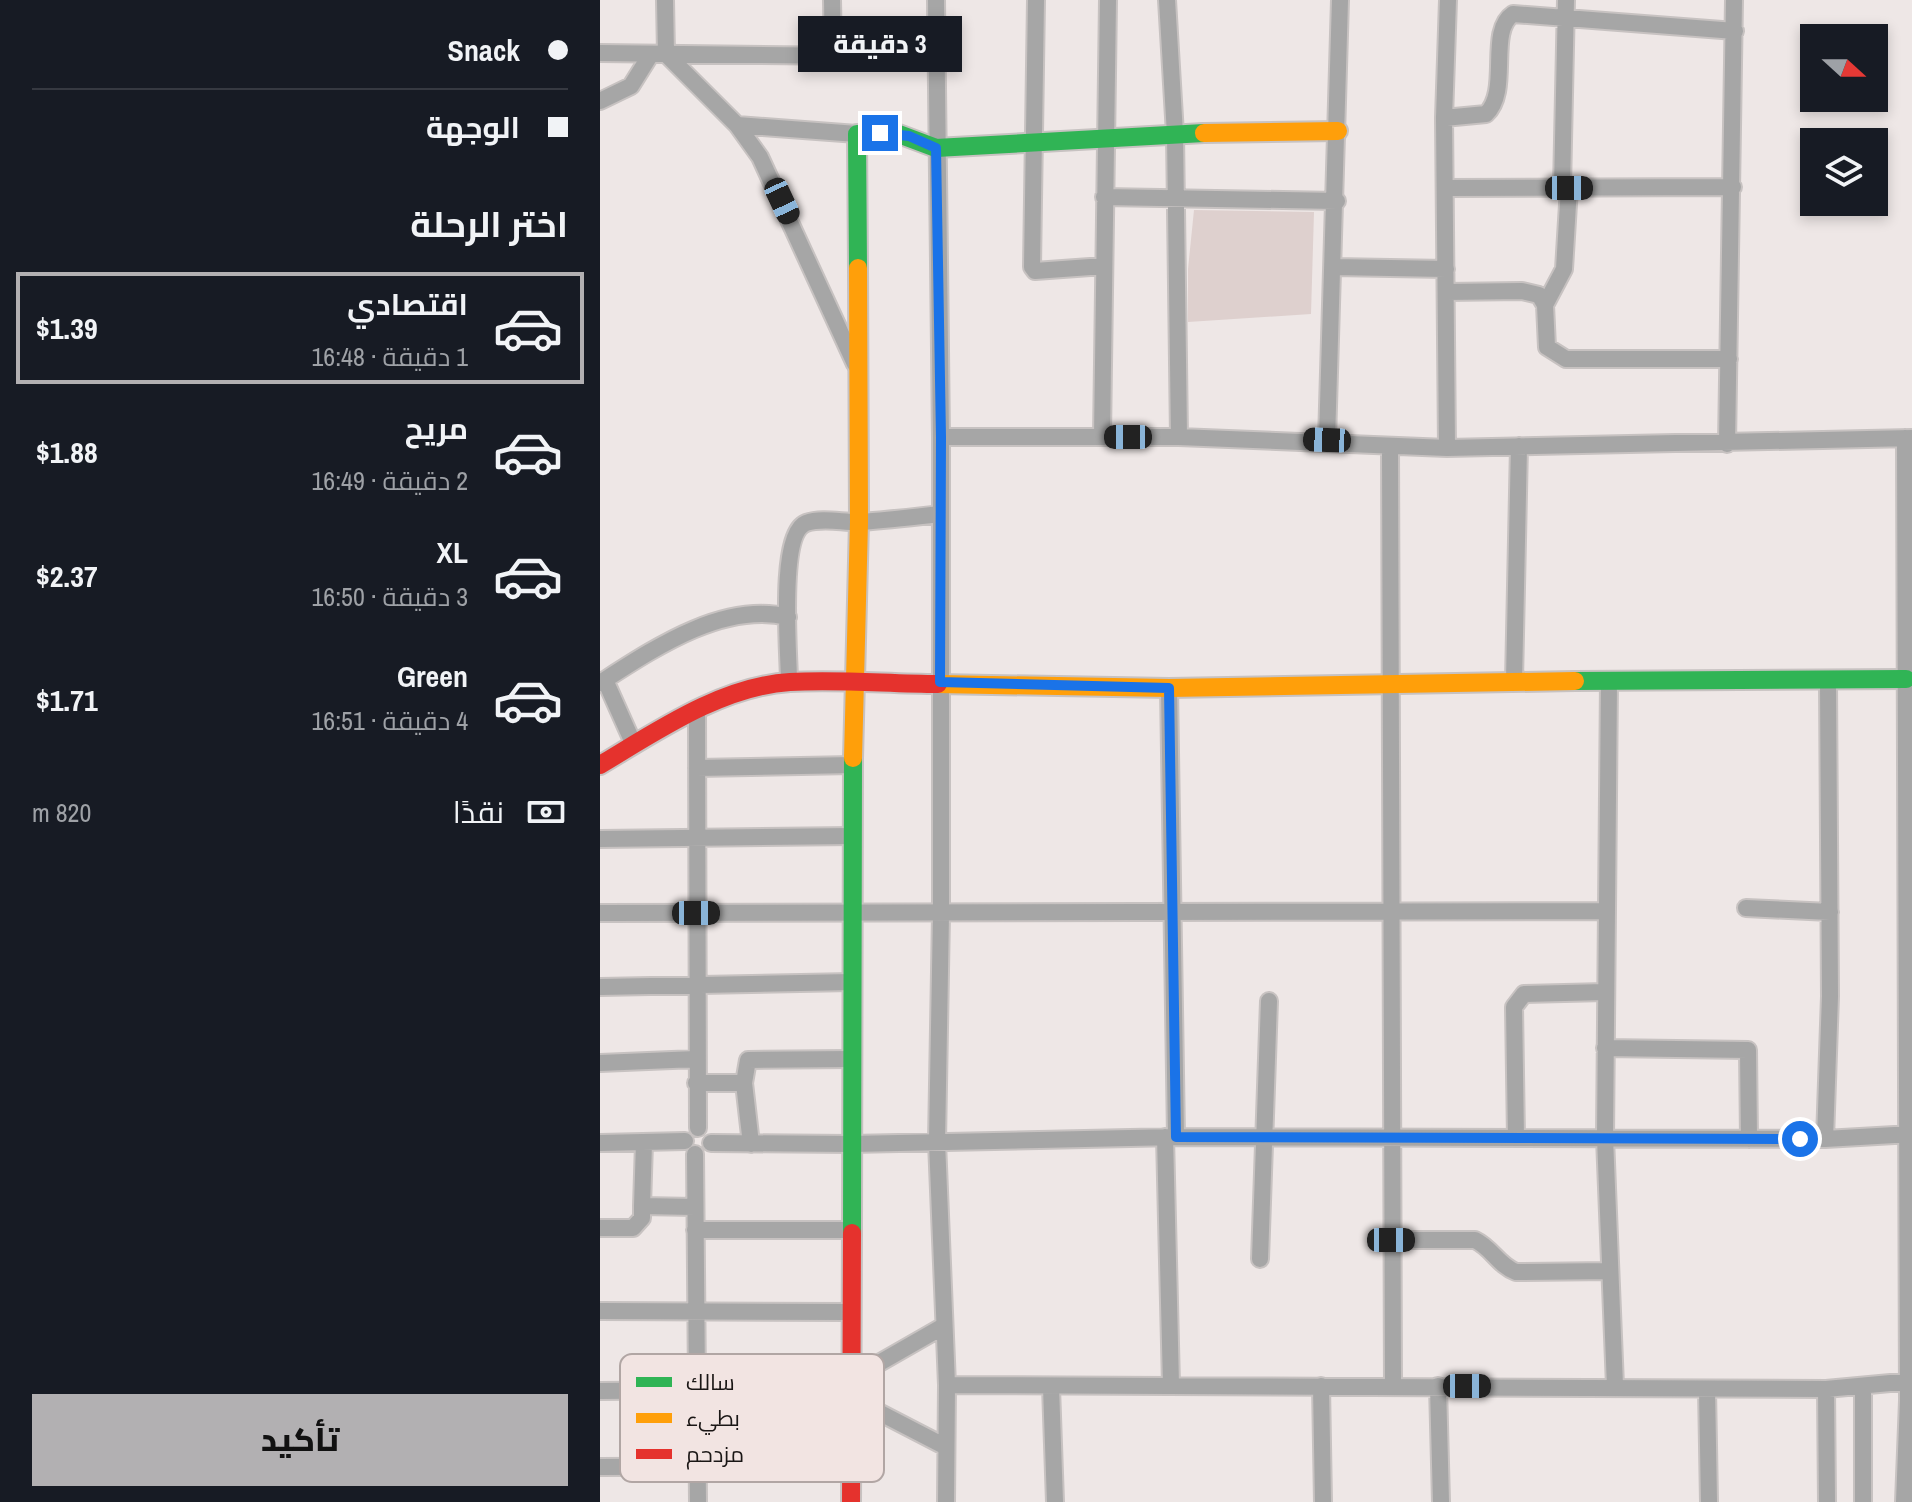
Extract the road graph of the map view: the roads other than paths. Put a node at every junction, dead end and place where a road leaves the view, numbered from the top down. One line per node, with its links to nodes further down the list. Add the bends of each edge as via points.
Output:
1 (665, 0): 14 (street)
2 (832, 0): 15 (street)
3 (936, 0): 16 (street)
4 (1036, 0): 24 (street)
5 (1108, 0): 23 (street)
6 (1167, 0): 22 (street)
7 (1340, 0): 20 (street)
8 (1448, 0): 18 (street)
9 (1566, 0): 11 (street)
10 (1734, 0): 12 (street)
11 (1566, 18): 12 (street); 18 (street, via 1509,17 1503,26 1494,106 1486,114); 28 (street)
12 (1735, 31): 26 (street)
13 (600, 53): 14 (street)
14 (658, 54): 15 (street); 17 (street, via 631,86); 19 (street)
15 (833, 54): 16 (street)
16 (936, 57): 25 (street)
17 (600, 101)
18 (1444, 118): 27 (street)
19 (737, 125): 21 (street); 38 (street, via 782,201)
20 (1338, 131): 22 (street); 31 (street)
21 (857, 134): 25 (street, via 896,133); 38 (street)
22 (1175, 134): 23 (street); 30 (street)
23 (1104, 140): 24 (street); 29 (street)
24 (1033, 143): 25 (street); 32 (street, via 1033,270)
25 (936, 148): 39 (street)
26 (1733, 187): 28 (street); 37 (street)
27 (1446, 188): 28 (street); 34 (street)
28 (1566, 188): 36 (street, via 1564,269)
29 (1104, 197): 30 (street); 32 (street)
30 (1176, 200): 31 (street); 41 (street)
31 (1337, 201): 33 (street)
32 (1104, 266): 40 (street)
33 (1334, 267): 34 (street); 43 (street)
34 (1446, 269): 35 (street)
35 (1446, 292): 36 (street, via 1532,292); 47 (street)
36 (1545, 305): 37 (street, via 1547,347 1559,357)
37 (1729, 359): 44 (street)
38 (859, 373): 49 (street)
39 (941, 437): 40 (street); 48 (street)
40 (1102, 437): 41 (street)
41 (1179, 437): 43 (street)
42 (1908, 438): 44 (street); 59 (street)
43 (1327, 440): 46 (street)
44 (1727, 444): 45 (street)
45 (1519, 446): 47 (street); 52 (street)
46 (1390, 447): 47 (street); 57 (street)
47 (1447, 448)
48 (941, 514): 49 (street); 56 (street)
49 (859, 522): 50 (street, via 814,522 797,530 789,560); 55 (street)
50 (788, 617): 51 (street, via 738,614); 54 (street)
51 (603, 681): 62 (street)
52 (1514, 681): 53 (street); 57 (street)
53 (1609, 681): 58 (street); 71 (street)
54 (789, 682): 55 (street); 61 (street, via 752,687)
55 (853, 682): 56 (street); 64 (street)
56 (940, 682): 60 (street); 78 (street)
57 (1392, 682): 60 (street); 77 (street)
58 (1828, 683): 59 (street); 73 (street)
59 (1908, 684): 70 (street)
60 (1169, 688): 72 (street)
61 (697, 712): 62 (street); 65 (street)
62 (634, 745): 63 (street)
63 (600, 765)
64 (853, 765): 65 (street); 66 (street)
65 (697, 768): 67 (street)
66 (853, 836): 67 (street); 76 (street)
67 (696, 837): 68 (street); 75 (street)
68 (600, 839)
69 (1746, 908): 73 (street)
70 (1909, 909): 91 (street)
71 (1606, 911): 77 (street); 82 (street)
72 (1172, 912): 77 (street); 78 (street); 92 (street)
73 (1830, 912): 98 (street)
74 (600, 913): 75 (street)
75 (696, 913): 76 (street); 80 (street)
76 (852, 913): 78 (street); 79 (street)
77 (1392, 913): 94 (street)
78 (941, 914): 99 (street)
79 (852, 982): 80 (street); 86 (street)
80 (697, 986): 81 (street); 85 (street)
81 (600, 987)
82 (1605, 992): 84 (street); 95 (street, via 1517,998)
83 (1269, 1001): 93 (street)
84 (1605, 1048): 96 (street); 97 (street, via 1748,1050)
85 (696, 1059): 87 (street); 88 (street)
86 (852, 1059): 89 (street, via 748,1060); 104 (street)
87 (600, 1063)
88 (696, 1083): 89 (street); 90 (street)
89 (744, 1083): 103 (street)
90 (698, 1128): 102 (street, via 708,1133); 105 (street, via 692,1130)
91 (1910, 1134): 98 (street); 121 (street)
92 (1170, 1137): 93 (street); 99 (street); 123 (street)
93 (1265, 1137): 94 (street); 112 (street)
94 (1390, 1137): 95 (street); 111 (street)
95 (1516, 1138): 96 (street)
96 (1605, 1138): 97 (street); 113 (street)
97 (1749, 1139): 98 (street)
98 (1825, 1139)
99 (937, 1142): 104 (street); 117 (street)
100 (600, 1143): 101 (street)
101 (644, 1143): 105 (street); 106 (street)
102 (711, 1143): 103 (street); 105 (street, via 706,1152)
103 (751, 1144): 104 (street)
104 (851, 1144): 110 (street)
105 (690, 1147): 107 (street)
106 (642, 1206): 107 (street); 108 (street, via 642,1218 633,1228)
107 (695, 1207): 109 (street)
108 (600, 1228)
109 (695, 1230): 110 (street); 115 (street)
110 (850, 1230): 116 (street)
111 (1391, 1240): 113 (street, via 1475,1240 1516,1272); 125 (street)
112 (1260, 1259)
113 (1610, 1271): 127 (street)
114 (600, 1311): 115 (street)
115 (696, 1311): 116 (street); 118 (street)
116 (851, 1312): 119 (street)
117 (942, 1327): 120 (street); 122 (street)
118 (697, 1354)
119 (852, 1354)
120 (884, 1360)
121 (1911, 1384): 129 (street); 149 (street)
122 (947, 1385): 128 (street); 135 (street)
123 (1171, 1385): 124 (street); 128 (street)
124 (1321, 1386): 125 (street); 144 (street)
125 (1393, 1386): 126 (street)
126 (1438, 1386): 127 (street); 145 (street)
127 (1615, 1386): 130 (street)
128 (1051, 1387): 143 (street)
129 (1863, 1387): 131 (street); 148 (street)
130 (1707, 1389): 131 (street); 146 (street)
131 (1826, 1389): 147 (street)
132 (600, 1391): 133 (street)
133 (620, 1391)
134 (884, 1415): 135 (street)
135 (946, 1447): 142 (street)
136 (600, 1467): 137 (street)
137 (620, 1467)
138 (697, 1482): 140 (street)
139 (852, 1482): 141 (street)
140 (698, 1502)
141 (851, 1502)
142 (946, 1502)
143 (1055, 1502)
144 (1323, 1502)
145 (1441, 1502)
146 (1709, 1502)
147 (1827, 1502)
148 (1863, 1502)
149 (1904, 1502)

